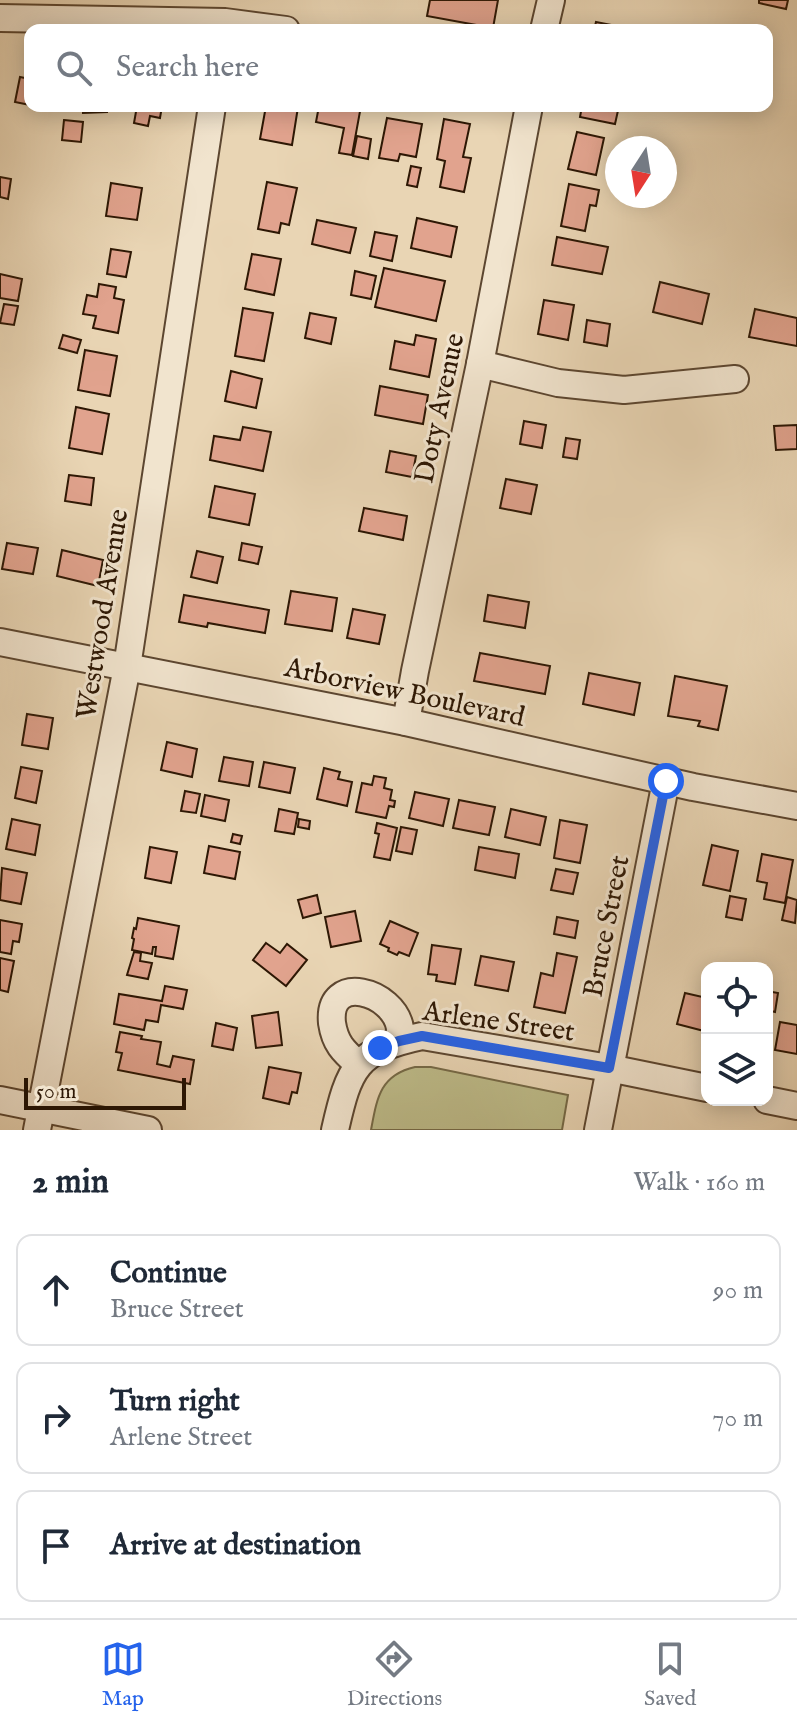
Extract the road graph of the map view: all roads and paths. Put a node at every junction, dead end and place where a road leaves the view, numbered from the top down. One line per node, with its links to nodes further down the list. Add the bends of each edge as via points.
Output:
1 (551, 0): 5 (street)
2 (225, 17): 3 (street); 4 (street)
3 (0, 18)
4 (258, 24)
5 (545, 24)
6 (211, 112): 11 (street, Westwood Avenue)
7 (528, 112): 8 (street, Doty Avenue)
8 (480, 364): 9 (street, via 558,383 624,390); 12 (street, Doty Avenue)
9 (735, 379)
10 (0, 642): 11 (street, Arborview Boulevard)
11 (127, 667): 12 (street, Arborview Boulevard); 22 (street, Westwood Avenue)
12 (406, 722): 13 (street, Arborview Boulevard)
13 (666, 781): 14 (street, Arborview Boulevard); 17 (street, Bruce Street)
14 (797, 806)
15 (399, 1041): 16 (street, Arlene Street); 16 (street, via 400,1026 376,996 353,991 338,997 332,1008 336,1040); 17 (street, Arlene Street, via 422,1036)
16 (358, 1064): 24 (street, via 344,1089)
17 (609, 1068): 18 (street, Arlene Street); 25 (street, Bruce Street)
18 (701, 1087)
19 (0, 1100): 22 (street)
20 (773, 1101): 21 (street)
21 (797, 1106)
22 (39, 1120): 23 (street)
23 (148, 1130)
24 (335, 1130)
25 (598, 1130)

